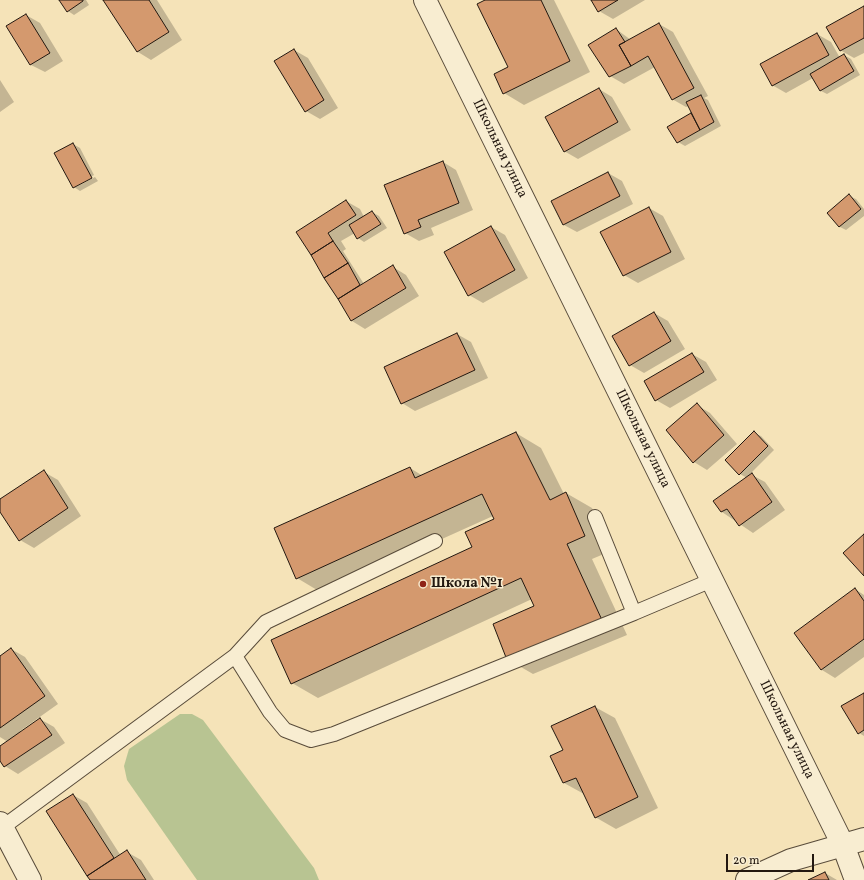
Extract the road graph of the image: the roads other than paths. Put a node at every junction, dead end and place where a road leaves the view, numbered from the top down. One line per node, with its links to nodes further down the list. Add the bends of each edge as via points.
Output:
1 (425, 0): 4 (street, Школьная улица)
2 (595, 518): 5 (lane)
3 (435, 541): 6 (lane, via 266,622)
4 (712, 580): 5 (lane); 9 (street, Школьная улица)
5 (634, 613): 6 (lane, via 334,734 311,740 285,730 270,712)
6 (235, 656): 7 (lane)
7 (1, 825): 10 (street)
8 (864, 839): 9 (street)
9 (843, 845): 11 (street, via 791,860); 12 (street, Школьная улица)
10 (30, 880)
11 (747, 880)
12 (856, 880)

